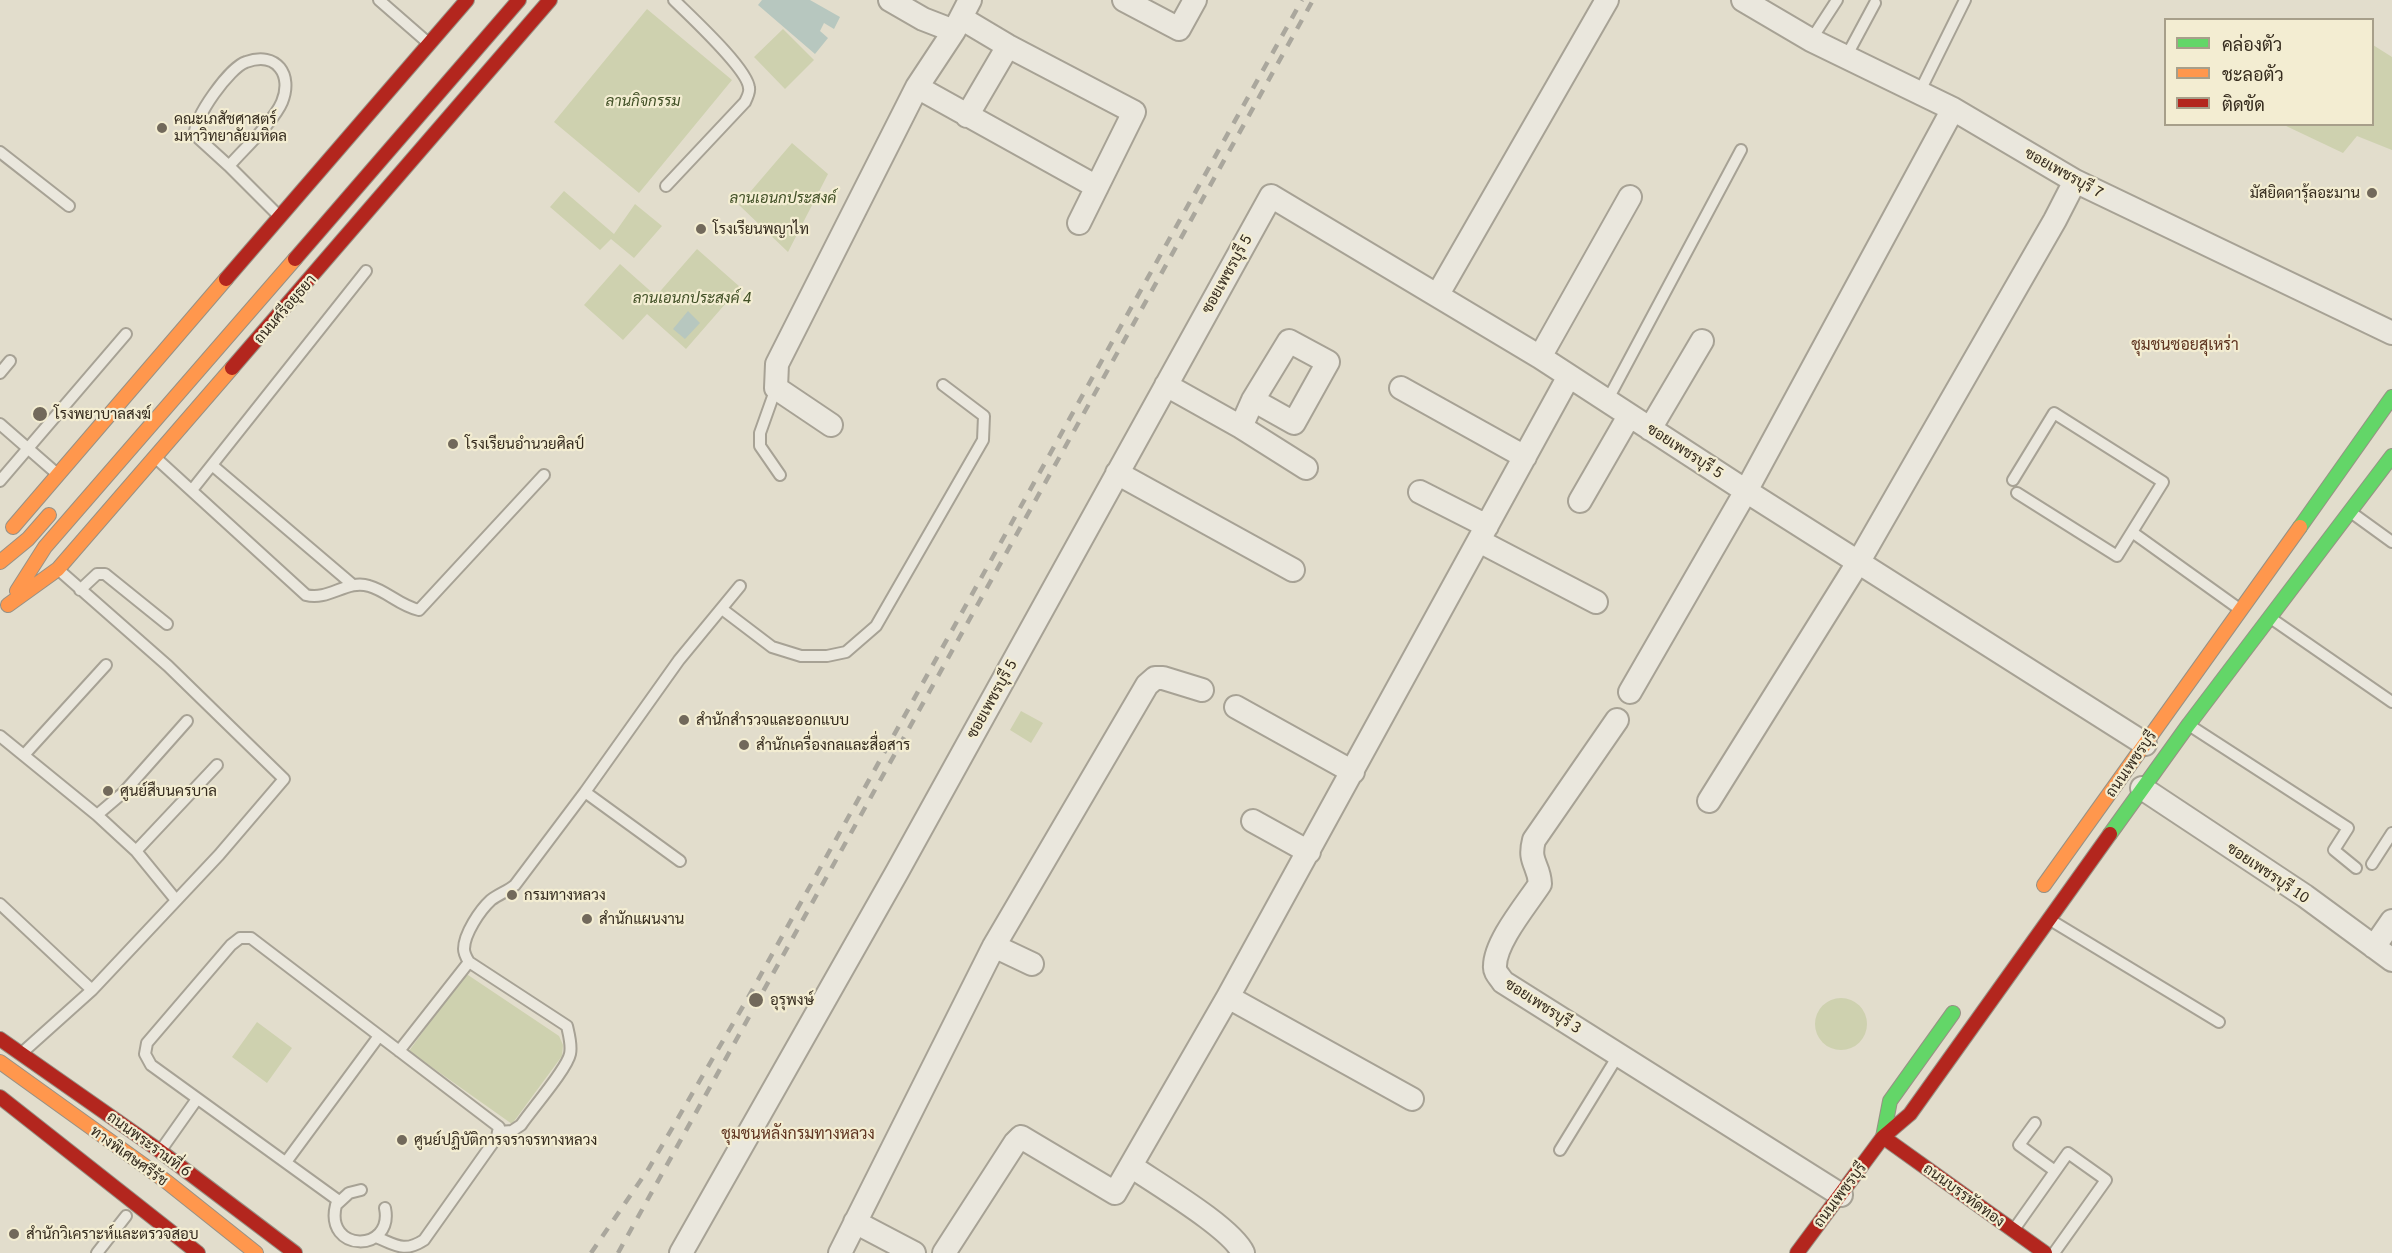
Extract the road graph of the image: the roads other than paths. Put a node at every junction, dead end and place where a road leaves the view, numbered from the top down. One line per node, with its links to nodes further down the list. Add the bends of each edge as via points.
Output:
1 (379, 0): 16 (lane)
2 (467, 0): 16 (main road)
3 (519, 0): 48 (main road, ถนนศรีอยุธยา)
4 (550, 0): 51 (main road, ถนนศรีอยุธยา)
5 (674, 0): 27 (lane, via 734,62 750,90 745,102)
6 (890, 0): 14 (street, via 923,19)
7 (1124, 0): 8 (street, via 1179,29)
8 (1195, 0)
9 (1607, 0): 34 (street)
10 (1743, 0): 15 (street, ซอยเพชรบุรี 7)
11 (1837, 0): 15 (lane)
12 (1965, 0): 20 (lane)
13 (1875, 3): 18 (lane)
14 (962, 16): 17 (street); 19 (street)
15 (1811, 40): 18 (street, ซอยเพชรบุรี 7)
16 (429, 44): 31 (main road)
17 (1008, 46): 22 (street); 28 (street, via 1134,112)
18 (1846, 58): 20 (street, ซอยเพชรบุรี 7)
19 (917, 87): 22 (street); 44 (street, via 777,364)
20 (1919, 93): 21 (street, ซอยเพชรบุรี 7)
21 (1953, 109): 26 (street, ซอยเพชรบุรี 7); 69 (street)
22 (967, 116): 28 (street)
23 (1741, 150): 49 (lane)
24 (0, 152): 30 (lane)
25 (229, 166): 25 (lane, via 195,135 195,126 213,95 244,62 257,60 279,65 285,73 286,87 281,104); 31 (lane)
26 (2074, 181): 35 (street, ซอยเพชรบุรี 7); 79 (street)
27 (666, 186)
28 (1097, 187): 32 (street)
29 (1630, 197): 38 (street)
30 (69, 206)
31 (279, 216): 63 (main road)
32 (1079, 223)
33 (366, 271): 60 (lane)
34 (1438, 294): 38 (street, ซอยเพชรบุรี 5); 43 (street, ซอยเพชรบุรี 5, via 1271,196)
35 (2392, 333)
36 (126, 334): 56 (lane)
37 (1702, 341): 55 (street)
38 (1540, 357): 41 (street, ซอยเพชรบุรี 5)
39 (10, 361): 40 (lane)
40 (0, 373)
41 (1569, 376): 49 (street, ซอยเพชรบุรี 5); 58 (street)
42 (943, 385): 87 (lane, via 984,416 983,440 876,626 846,652 801,656 772,647)
43 (1166, 385): 54 (street); 62 (street, ซอยเพชรบุรี 5)
44 (776, 388): 53 (street); 65 (lane, via 760,433 760,446)
45 (1401, 388): 58 (street)
46 (2392, 397): 89 (main road, ถนนเพชรบุรี)
47 (1253, 400): 54 (street)
48 (171, 401): 51 (main road); 88 (main road, ถนนศรีอยุธยา, via 45,547)
49 (1606, 401): 50 (street, ซอยเพชรบุรี 5)
50 (1629, 416): 55 (street, ซอยเพชรบุรี 5); 72 (street)
51 (191, 418): 59 (main road, ถนนศรีอยุธยา)
52 (0, 424): 56 (lane)
53 (831, 425)
54 (1241, 427): 61 (street)
55 (1650, 429): 69 (street, ซอยเพชรบุรี 5)
56 (28, 449): 63 (lane); 67 (lane)
57 (2392, 456): 74 (main road, ถนนเพชรบุรี)
58 (1525, 457): 76 (street)
59 (156, 458): 68 (lane); 81 (main road, ถนนศรีอยุธยา)
60 (212, 465): 68 (lane); 83 (lane)
61 (1306, 468)
62 (1117, 472): 82 (street); 162 (street, ซอยเพชรบุรี 5)
63 (58, 474): 78 (main road, via 15,523)
64 (544, 475): 83 (lane, via 419,610 369,585)
65 (780, 475)
66 (2013, 480): 75 (lane, via 2054,413 2163,482)
67 (0, 481)
68 (192, 490): 83 (lane, via 306,595 321,597)
69 (1746, 491): 79 (street, ซอยเพชรบุรี 5); 94 (street)
70 (1420, 492): 76 (street)
71 (2017, 493): 75 (lane, via 2117,556)
72 (1580, 501)
73 (57, 506): 80 (main road, via 28,539)
74 (2349, 511): 77 (lane); 90 (main road, ถนนเพชรบุรี)
75 (2132, 532): 89 (lane)
76 (1483, 533): 86 (street); 104 (street)
77 (2392, 542)
78 (0, 548)
79 (1859, 561): 101 (street, ซอยเพชรบุรี 5); 107 (street)
80 (0, 562)
81 (58, 569): 85 (lane); 88 (main road, ถนนศรีอยุธยา)
82 (1293, 570)
83 (353, 585)
84 (740, 586): 87 (lane)
85 (80, 590): 91 (lane, via 97,574 105,574); 117 (lane, via 176,673 284,779)
86 (1596, 602)
87 (723, 609): 106 (lane, via 679,660)
88 (4, 610)
89 (2241, 610): 101 (main road, ถนนเพชรบุรี)
90 (2270, 617): 95 (lane); 99 (main road, ถนนเพชรบุรี)
91 (168, 624)
92 (106, 665): 102 (lane)
93 (1202, 690): 121 (street, via 1163,678 1155,678 1147,685)
94 (1630, 692)
95 (2392, 702)
96 (1236, 707): 104 (street)
97 (1617, 720): 132 (street, ซอยเพชรบุรี 3, via 1534,840 1530,853 1540,884 1501,945 1494,966 1503,982)
98 (187, 721): 108 (lane, via 124,792)
99 (2189, 724): 105 (main road, ถนนเพชรบุรี); 115 (lane, via 2348,828 2334,850)
100 (0, 736): 102 (lane)
101 (2145, 744): 116 (main road, ถนนเพชรบุรี)
102 (24, 755): 108 (lane)
103 (217, 765): 111 (lane)
104 (1353, 772): 112 (street)
105 (2142, 788): 119 (main road, ถนนเพชรบุรี); 122 (street, ซอยเพชรบุรี 10)
106 (585, 792): 113 (lane); 123 (lane, via 515,885 491,900 481,913 465,938 463,952)
107 (1709, 801)
108 (97, 815): 111 (lane)
109 (1253, 821): 112 (street)
110 (2392, 833): 114 (lane)
111 (136, 851): 117 (lane)
112 (1309, 852): 126 (street)
113 (680, 861)
114 (2372, 864)
115 (2356, 868)
116 (2036, 897)
117 (176, 900): 125 (lane)
118 (0, 904): 125 (lane)
119 (2048, 919): 128 (lane); 141 (main road, ถนนเพชรบุรี, via 1910,1114)
120 (2392, 921): 122 (street)
121 (994, 946): 124 (street); 154 (street)
122 (2383, 954)
123 (469, 962): 131 (lane); 140 (lane, via 567,1026 570,1040 570,1056 521,1125)
124 (1032, 964)
125 (92, 990): 133 (lane)
126 (1228, 997): 137 (street); 146 (street)
127 (1961, 1002): 141 (main road, ถนนเพชรบุรี, via 1890,1101)
128 (2218, 1022)
129 (379, 1036): 131 (lane); 136 (lane, via 251,938 240,938 147,1043 145,1054 151,1065); 145 (lane)
130 (0, 1039): 133 (main road, ถนนพระรามที่ 6)
131 (399, 1051): 140 (lane, via 498,1127)
132 (1619, 1054): 142 (lane); 150 (street, ซอยเพชรบุรี 3)
133 (21, 1055): 143 (main road, ถนนพระรามที่ 6)
134 (0, 1062): 160 (main road, ทางพิเศษศรีรัช, via 167,1182)
135 (0, 1096): 149 (main road)
136 (197, 1099): 143 (lane); 145 (lane)
137 (1412, 1099)
138 (0, 1114): 144 (main road)
139 (2035, 1123): 147 (lane, via 2019,1145)
140 (499, 1132): 156 (lane, via 424,1240 412,1248 401,1248)
141 (1883, 1137): 150 (main road, ถนนเพชรบุรี); 155 (main road, ถนนบรรทัดทอง)
142 (1560, 1150)
143 (160, 1151): 161 (main road, ถนนพระรามที่ 6)
144 (52, 1156)
145 (286, 1162): 151 (lane)
146 (1131, 1166): 165 (street, via 1115,1193 1021,1137); 166 (street, via 1219,1226)
147 (2055, 1171): 155 (lane); 169 (lane, via 2068,1153 2106,1180)
148 (361, 1190): 151 (lane, via 349,1192)
149 (122, 1194): 158 (main road); 159 (main road)
150 (1840, 1195): 167 (main road, ถนนเพชรบุรี)
151 (339, 1201): 156 (lane, via 335,1223 345,1238 361,1242)
152 (385, 1208): 156 (lane, via 386,1223)
153 (126, 1216): 157 (lane)
154 (855, 1222): 163 (street); 164 (street)
155 (2013, 1230): 168 (main road, ถนนบรรทัดทอง)
156 (376, 1237)
157 (97, 1253)
158 (175, 1253)
159 (198, 1253)
160 (256, 1253)
161 (295, 1253)
162 (681, 1253)
163 (840, 1253)
164 (914, 1253)
165 (944, 1253)
166 (1243, 1253)
167 (1797, 1253)
168 (2046, 1253)
169 (2054, 1253)

